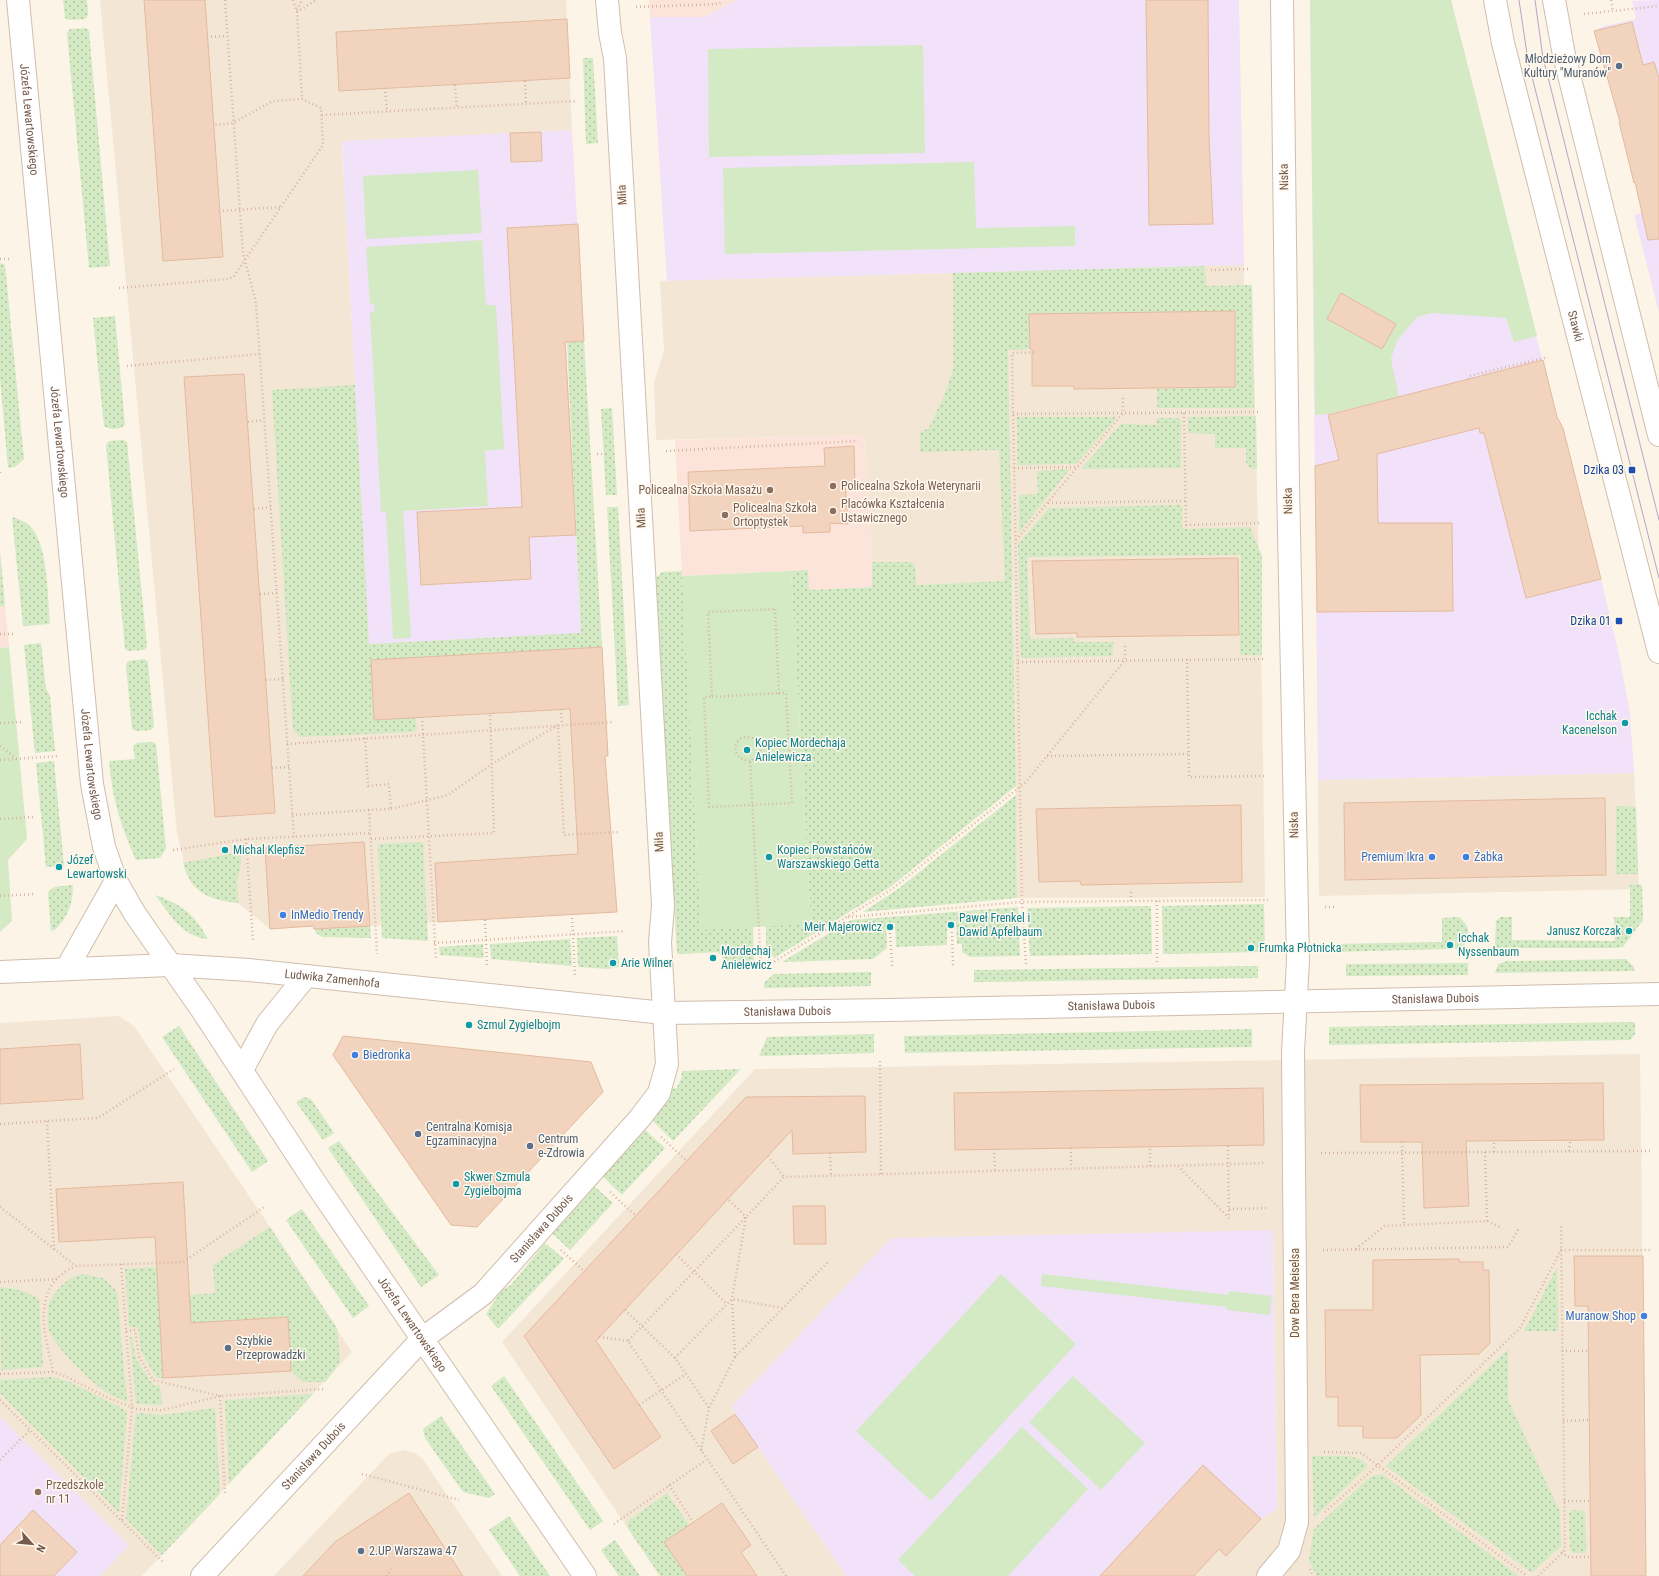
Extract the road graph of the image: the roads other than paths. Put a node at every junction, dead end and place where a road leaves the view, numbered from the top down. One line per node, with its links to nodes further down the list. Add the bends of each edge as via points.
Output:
1 (18, 0): 8 (street, Józefa Lewartowskiego, via 92,784 104,847)
2 (607, 0): 15 (street, Miła, via 615,58 663,906 660,942)
3 (1282, 0): 14 (street, Niska, via 1288,484 1298,961)
4 (1495, 0): 7 (street, Stawki, via 1511,74)
5 (1554, 0): 6 (street, via 1564,55)
6 (1659, 435)
7 (1659, 652)
8 (116, 881): 9 (street, Józefa Lewartowskiego); 10 (street)
9 (170, 965): 10 (street, Ludwika Zamenhofa); 12 (street, Ludwika Zamenhofa); 16 (street, Józefa Lewartowskiego)
10 (67, 968): 11 (street, Ludwika Zamenhofa)
11 (0, 972)
12 (306, 976): 15 (street, Ludwika Zamenhofa); 16 (street, via 267,1024)
13 (1659, 994): 14 (street, Stanisława Dubois)
14 (1295, 1001): 15 (street, Stanisława Dubois); 20 (street, Dow Bera Meiselsa, via 1293,1052 1297,1522 1289,1551)
15 (664, 1013): 17 (street, Stanisława Dubois, via 667,1064 658,1093 640,1118 483,1294)
16 (242, 1070): 17 (street, Józefa Lewartowskiego)
17 (422, 1339): 18 (street, Stanisława Dubois); 19 (street, Józefa Lewartowskiego)
18 (202, 1576)
19 (585, 1576)
20 (1268, 1576)

